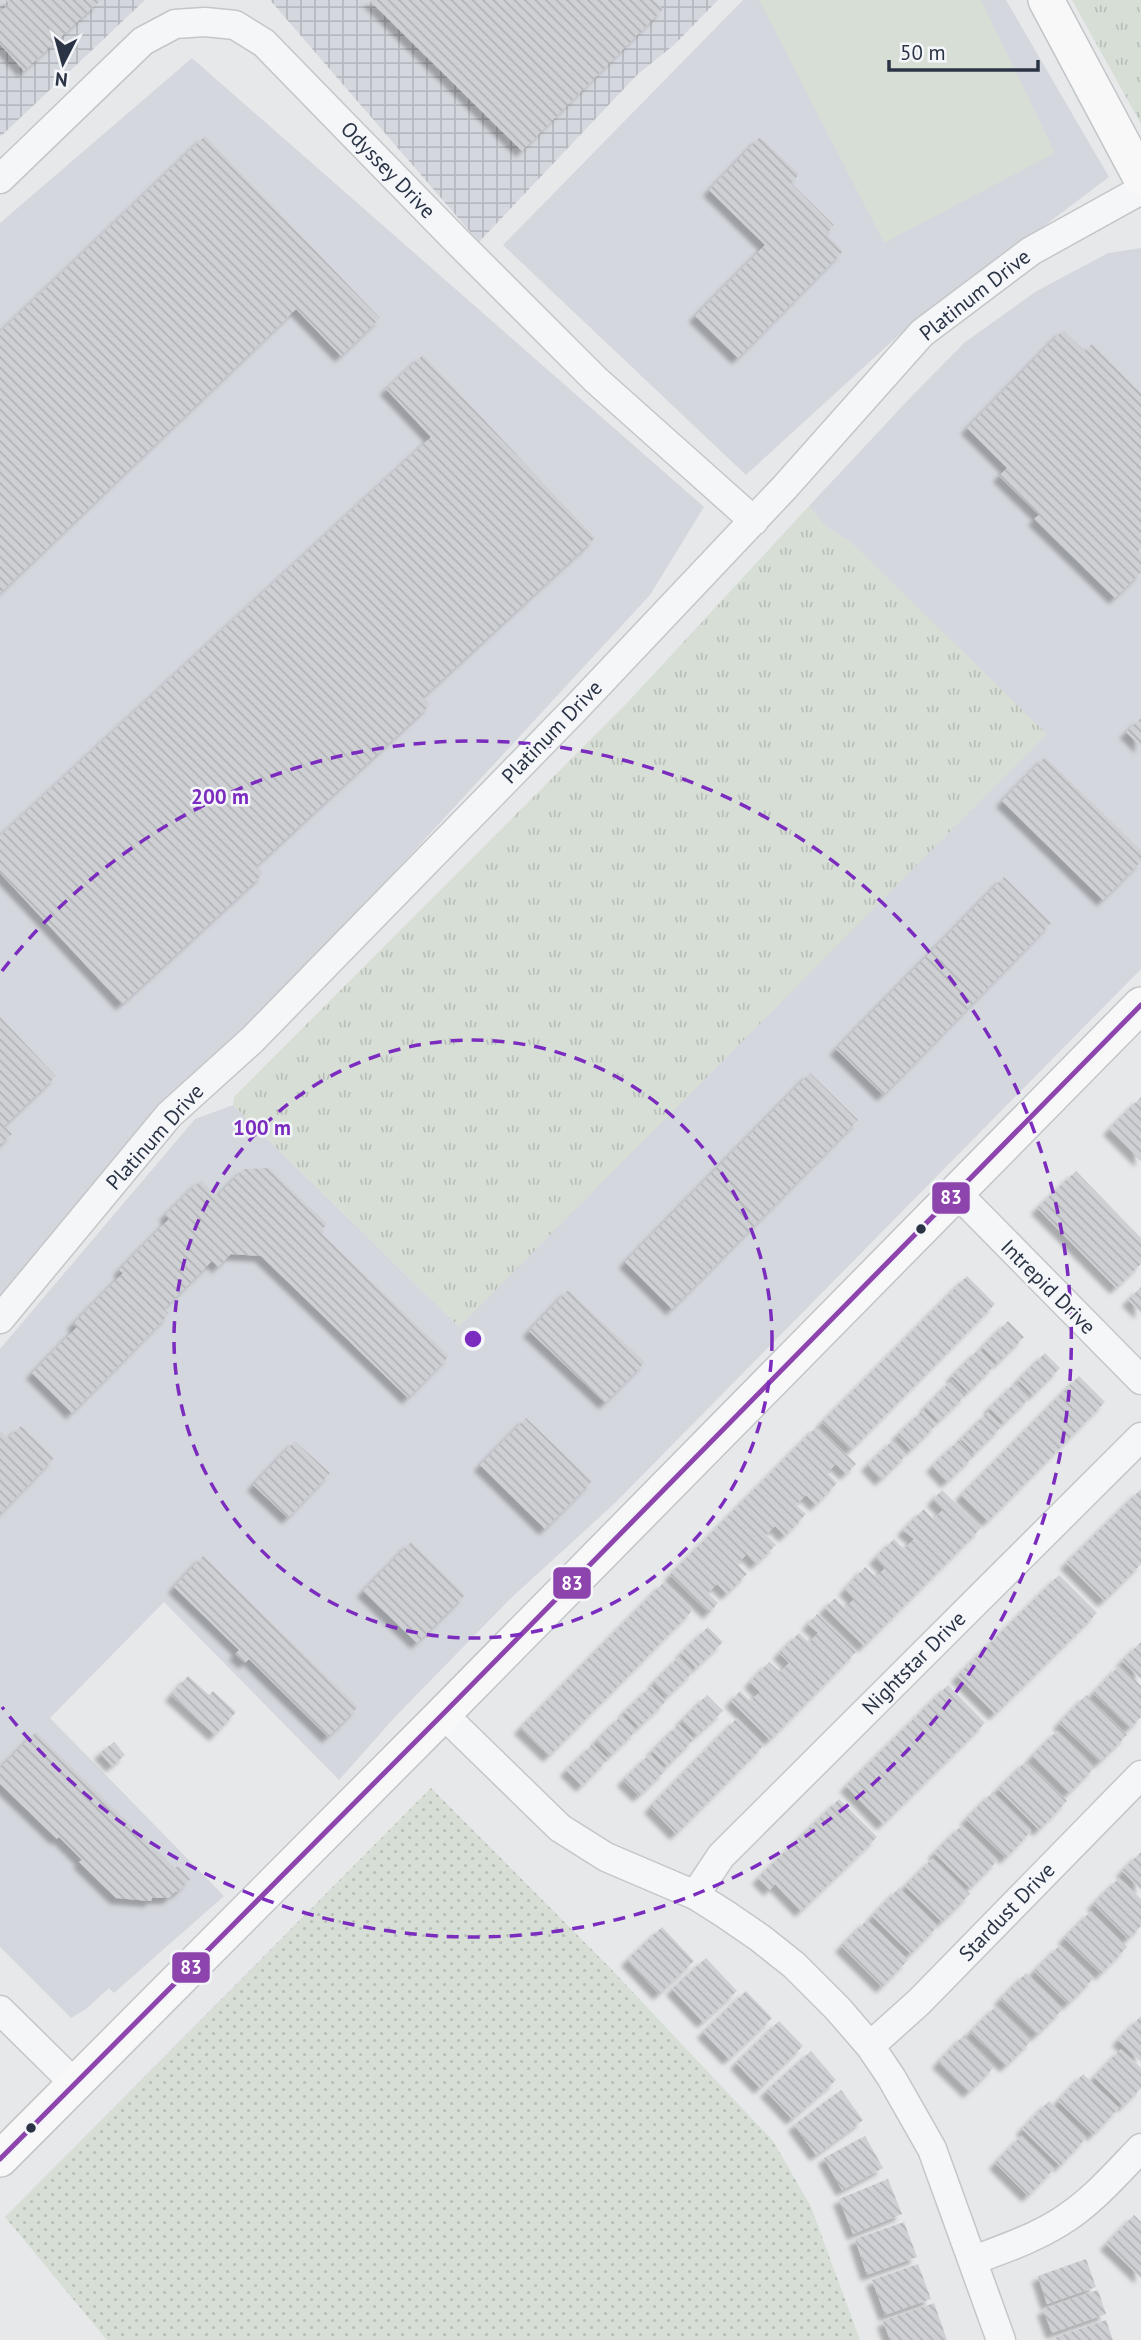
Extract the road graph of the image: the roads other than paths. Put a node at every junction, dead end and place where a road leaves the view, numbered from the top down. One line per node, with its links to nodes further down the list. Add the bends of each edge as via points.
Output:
1 (1045, 0): 2 (main road)
2 (1141, 178)
3 (0, 179): 5 (street, Odyssey Drive, via 143,41 175,24 235,25 264,43 596,380)
4 (1141, 190): 5 (street, Platinum Drive, via 1031,251 922,333)
5 (754, 521): 8 (street, Platinum Drive, via 253,1040 169,1115)
6 (1141, 1005): 7 (main road)
7 (956, 1192): 9 (street, Intrepid Drive); 11 (main road)
8 (0, 1319)
9 (1141, 1380)
10 (1141, 1437): 13 (street, Nightstar Drive, via 721,1856)
11 (443, 1714): 13 (street, via 560,1828 606,1857); 16 (main road)
12 (1141, 1775): 15 (street, Stardust Drive, via 919,2002)
13 (695, 1895): 15 (street, via 794,1965)
14 (0, 2010): 16 (street)
15 (870, 2046): 19 (street, via 932,2150)
16 (74, 2083): 18 (main road)
17 (1141, 2148): 19 (street, via 1060,2222)
18 (0, 2159)
19 (974, 2260): 20 (street)
20 (1001, 2340)

